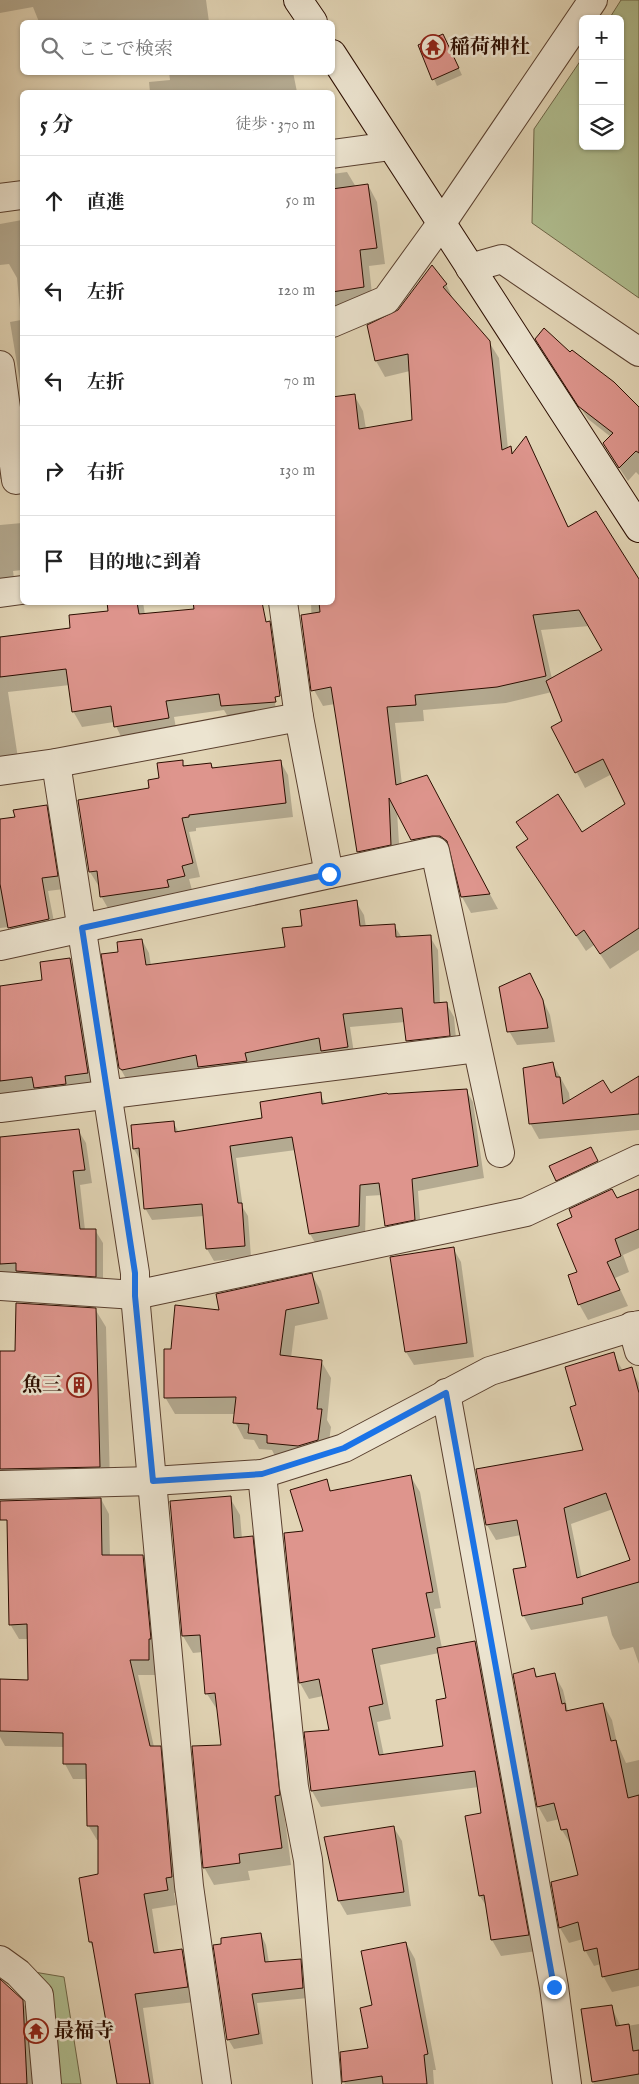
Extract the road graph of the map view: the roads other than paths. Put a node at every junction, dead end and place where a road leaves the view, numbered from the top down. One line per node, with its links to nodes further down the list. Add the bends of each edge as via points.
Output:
1 (298, 0): 3 (street)
2 (593, 0): 9 (street)
3 (312, 20)
4 (335, 59): 5 (street)
5 (391, 146): 6 (street); 9 (street)
6 (335, 154)
7 (20, 195): 8 (street)
8 (0, 198)
9 (441, 224): 10 (street); 11 (street, via 386,300)
10 (470, 268): 12 (street, via 502,260); 15 (street)
11 (335, 322)
12 (639, 352)
13 (0, 365): 14 (street)
14 (13, 480)
15 (639, 528)
16 (20, 590): 17 (street)
17 (0, 593)
18 (283, 605): 19 (street)
19 (299, 717): 20 (street); 22 (street)
20 (56, 764): 21 (street); 23 (street)
21 (0, 771)
22 (329, 874): 23 (street); 25 (street, via 435,851)
23 (82, 928): 24 (street); 26 (street)
24 (0, 946)
25 (477, 1048): 26 (street); 28 (street)
26 (107, 1093): 27 (street); 31 (street, via 135,1273)
27 (0, 1108)
28 (500, 1153)
29 (639, 1159): 31 (street, via 526,1212)
30 (0, 1286): 31 (street)
31 (135, 1296): 35 (street)
32 (637, 1334): 33 (street, via 490,1371)
33 (446, 1393): 34 (street, via 344,1448); 41 (street, via 554,1987)
34 (262, 1474): 35 (street); 40 (street, via 294,1787 308,1860)
35 (153, 1481): 36 (street); 39 (street, via 190,1886)
36 (0, 1485)
37 (0, 1960): 38 (street, via 39,1995)
38 (48, 2084)
39 (217, 2084)
40 (327, 2084)
41 (566, 2084)

